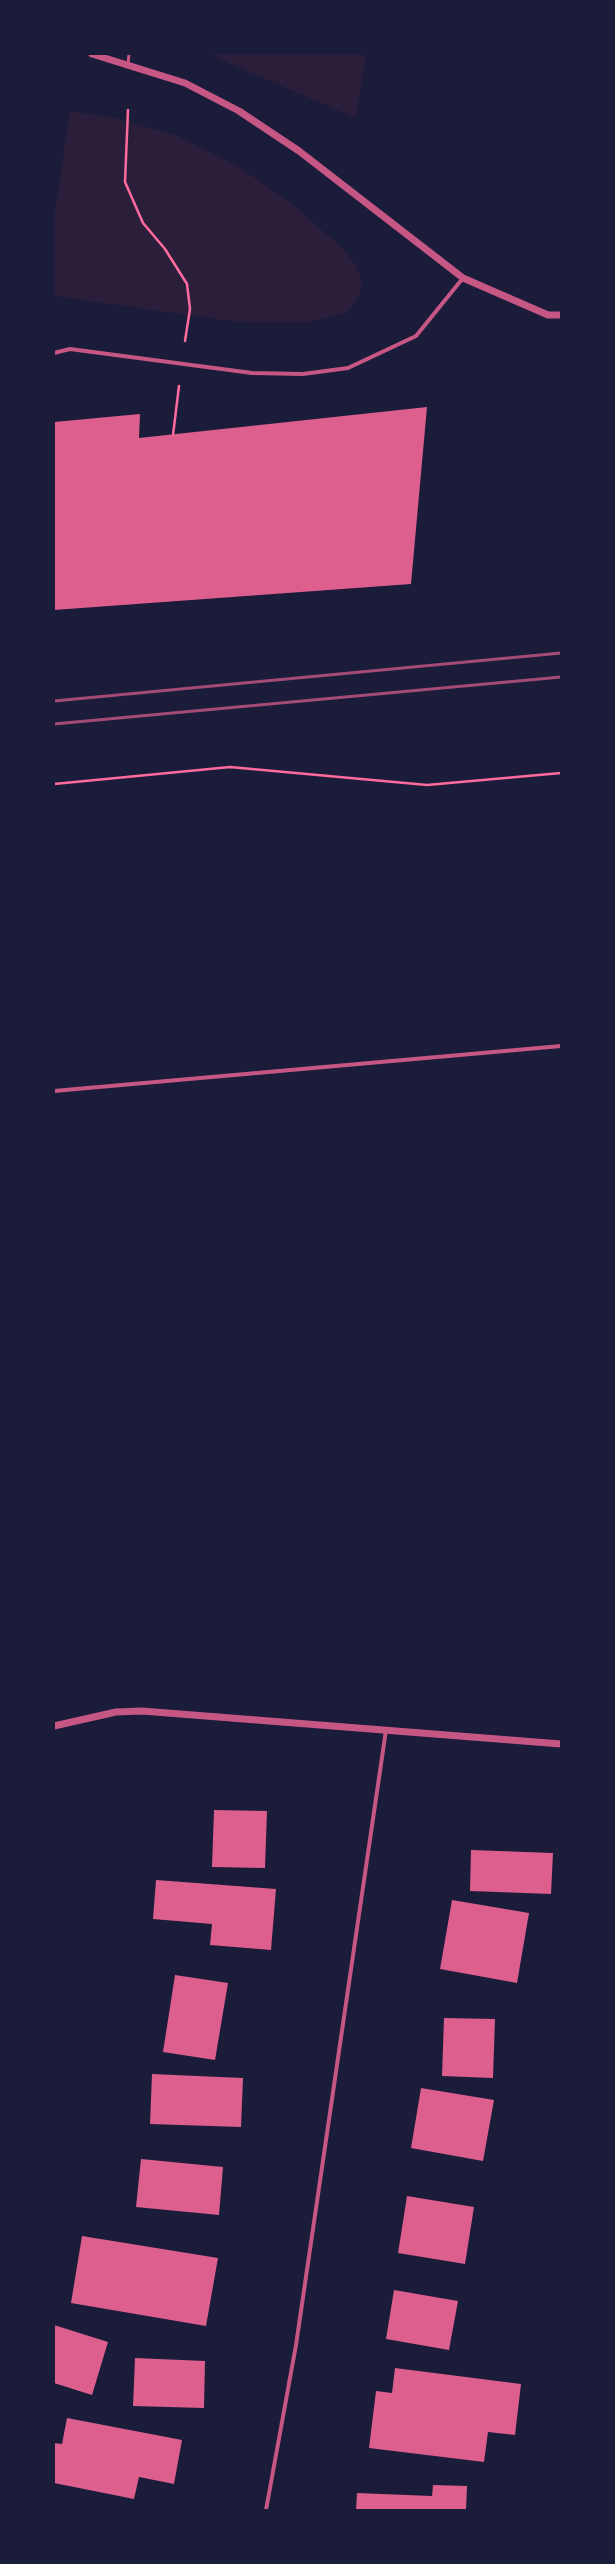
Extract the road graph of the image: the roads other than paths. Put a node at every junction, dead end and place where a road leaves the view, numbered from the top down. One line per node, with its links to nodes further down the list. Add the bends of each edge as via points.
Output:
1 (92, 54): 3 (street)
2 (129, 54): 3 (lane)
3 (128, 64): 4 (street, via 185,83 239,111 299,151)
4 (463, 278): 5 (street, via 548,315); 6 (street, via 416,336 348,368 303,374 252,373 70,349)
5 (561, 315)
6 (54, 353)
7 (561, 1046): 8 (street)
8 (54, 1091)
9 (54, 1726): 10 (street, via 116,1712 142,1711)
10 (386, 1730): 11 (street); 12 (street, via 296,2345)
11 (561, 1744)
12 (266, 2510)

